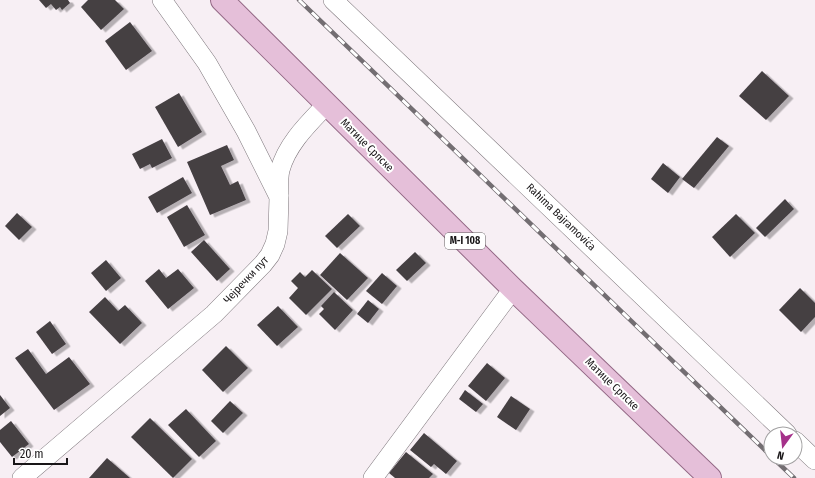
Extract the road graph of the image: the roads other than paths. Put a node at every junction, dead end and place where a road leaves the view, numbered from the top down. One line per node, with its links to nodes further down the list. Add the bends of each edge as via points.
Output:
1 (162, 0): 5 (street, Чејречки пут, via 207,63)
2 (222, 0): 4 (main road, Матице Српске / M-I 108)
3 (333, 0): 7 (street, Rahima Bajramovića)
4 (326, 105): 5 (street, via 302,131 285,158 280,171); 6 (main road, Матице Српске / M-I 108)
5 (279, 196): 10 (street, Чејречки пут, via 275,244 263,264 214,314)
6 (513, 289): 11 (street); 12 (main road, Матице Српске / M-I 108)
7 (779, 426)
8 (803, 449): 9 (street)
9 (815, 460)
10 (22, 478)
11 (373, 478)
12 (710, 478)

